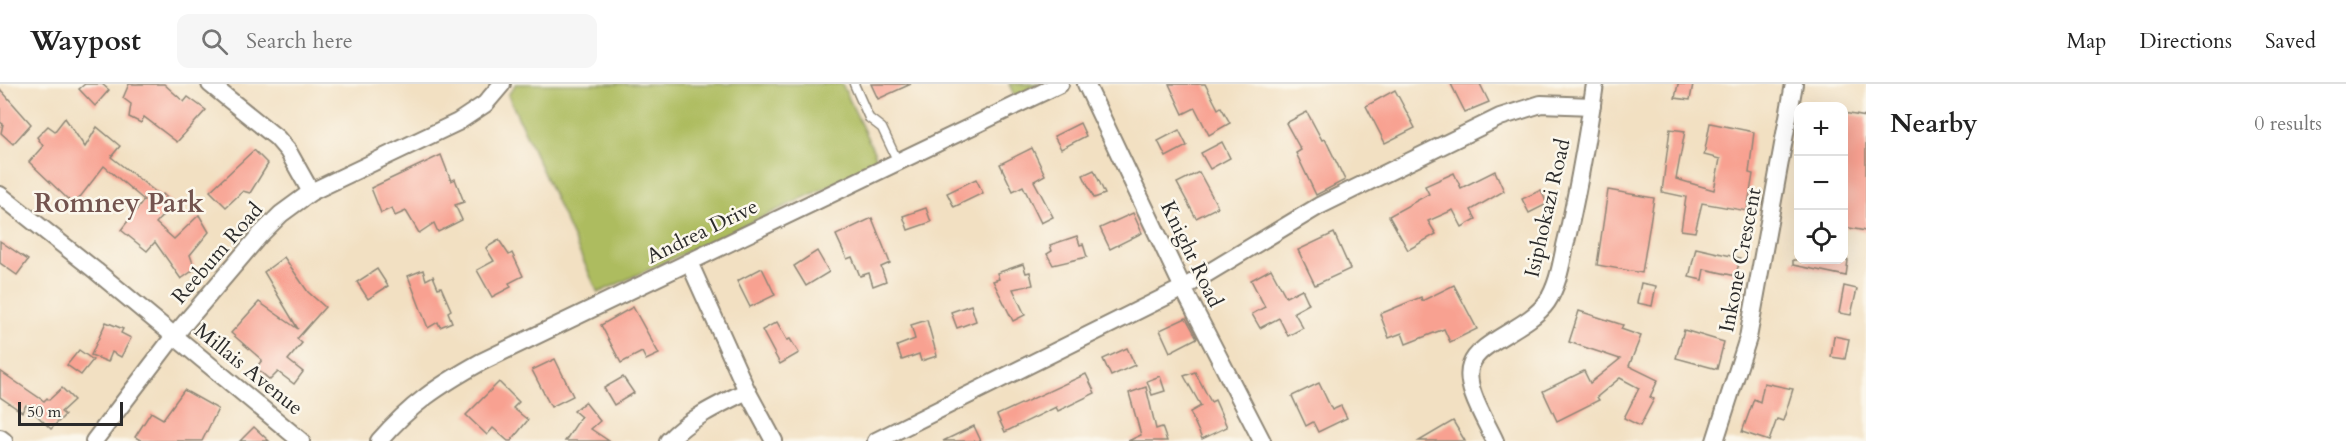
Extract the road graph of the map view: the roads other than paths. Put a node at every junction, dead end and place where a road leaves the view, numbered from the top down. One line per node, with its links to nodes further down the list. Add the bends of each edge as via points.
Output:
1 (210, 84): 10 (street, via 277,138)
2 (502, 84): 10 (street, Reebum Road, via 485,104 458,122)
3 (854, 84): 9 (lane, via 869,118 882,128)
4 (1060, 84): 9 (street, Andrea Drive)
5 (1086, 84): 13 (street, Knight Road)
6 (1595, 84): 8 (street, Isiphokazi Road)
7 (1794, 84): 26 (street, Inkone Crescent, via 1751,327)
8 (1592, 106): 13 (street, via 1541,104 1500,117 1319,206); 25 (street, Isiphokazi Road, via 1557,280 1536,315 1479,352 1471,364 1470,388)
9 (898, 162): 12 (street, Andrea Drive)
10 (311, 192): 14 (street, Reebum Road, via 259,236)
11 (0, 195): 14 (street, Millais Avenue)
12 (689, 262): 15 (street); 20 (street, Andrea Drive, via 450,379 414,405)
13 (1183, 288): 23 (street); 24 (street, Knight Road)
14 (174, 336): 18 (street, Reebum Road); 19 (street, Millais Avenue)
15 (747, 391): 21 (street, via 710,409); 22 (street)
16 (0, 438): 17 (street)
17 (4, 441)
18 (94, 441)
19 (301, 441)
20 (380, 441)
21 (668, 441)
22 (774, 441)
23 (876, 441)
24 (1262, 441)
25 (1496, 441)
26 (1715, 441)

